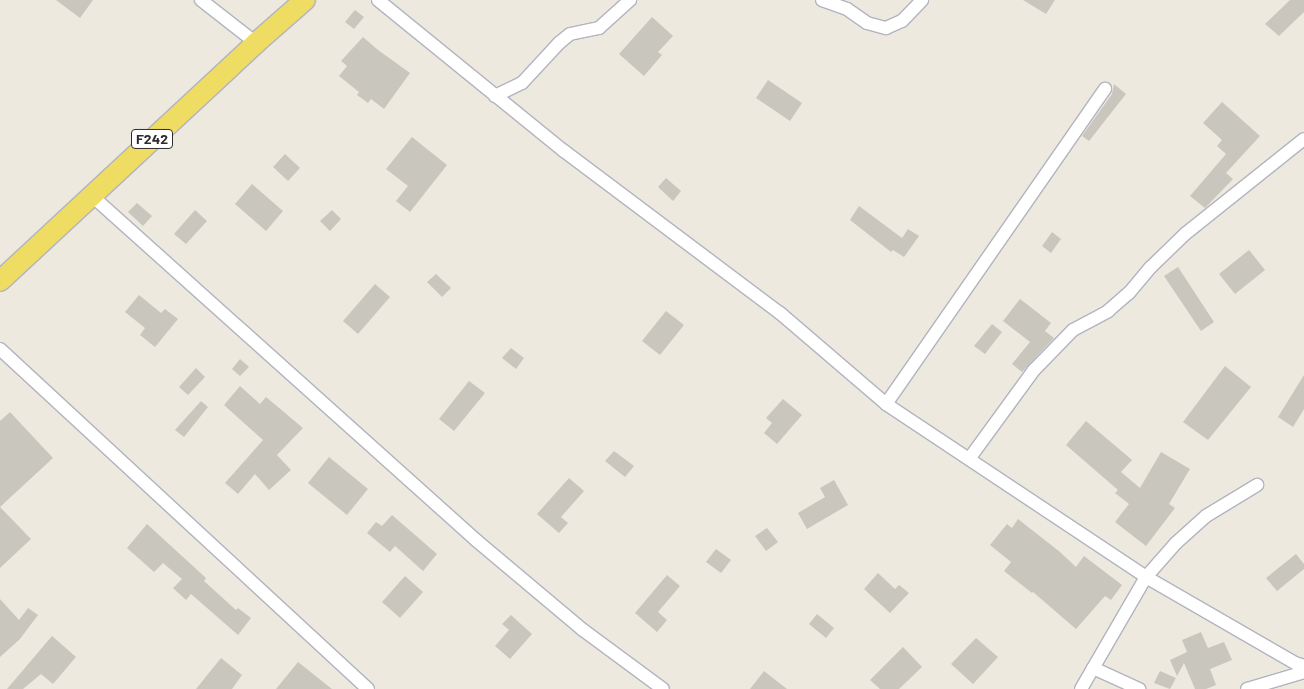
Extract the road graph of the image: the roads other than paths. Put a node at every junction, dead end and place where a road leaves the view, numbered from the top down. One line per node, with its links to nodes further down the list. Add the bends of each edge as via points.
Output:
1 (201, 0): 7 (street)
2 (305, 0): 7 (main road, F242)
3 (378, 0): 9 (street)
4 (630, 0): 9 (street, via 599,28 570,34 522,83)
5 (822, 0): 6 (street, via 846,9 867,23 886,28 902,21)
6 (922, 0)
7 (256, 43): 11 (main road, F242)
8 (1105, 89): 14 (street)
9 (495, 96): 14 (street, via 780,312)
10 (1304, 139): 15 (street, via 1185,234 1130,293 1108,311 1073,330 1034,370)
11 (91, 195): 12 (main road, F242); 22 (street, via 478,541 583,630)
12 (0, 281)
13 (0, 349): 21 (street)
14 (886, 404): 15 (street)
15 (969, 460): 17 (street)
16 (1257, 485): 17 (street, via 1206,516)
17 (1146, 577): 18 (street); 19 (street)
18 (1304, 666)
19 (1093, 668): 23 (street); 24 (street)
20 (1304, 672): 25 (street)
21 (368, 689)
22 (663, 689)
23 (1081, 689)
24 (1139, 689)
25 (1247, 689)

